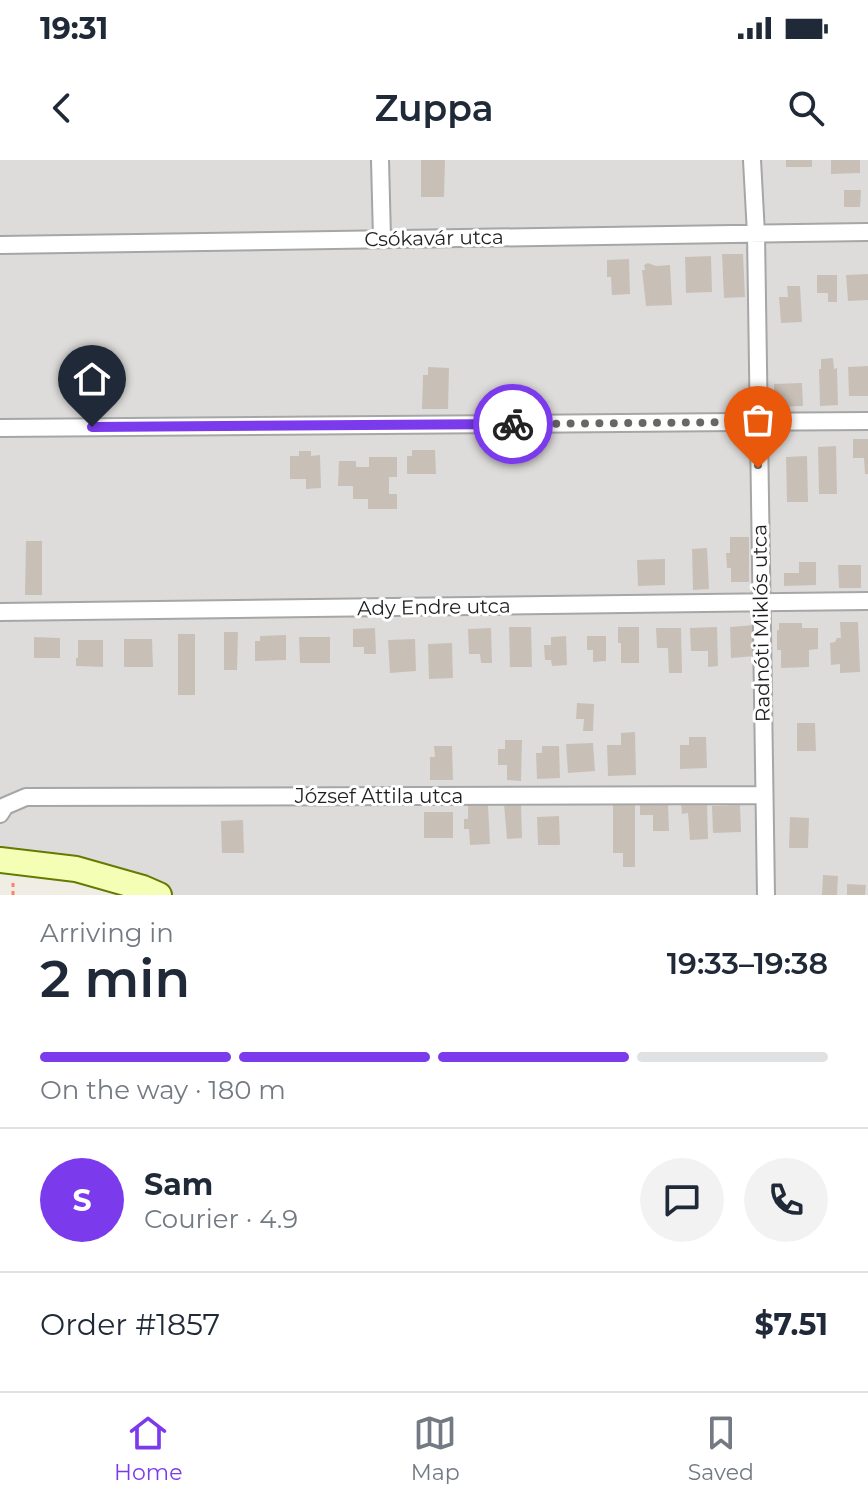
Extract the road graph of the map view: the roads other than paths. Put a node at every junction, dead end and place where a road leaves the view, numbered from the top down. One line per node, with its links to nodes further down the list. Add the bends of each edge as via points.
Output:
1 (380, 160): 5 (street)
2 (752, 160): 4 (street, Radnóti Miklós utca)
3 (868, 232): 4 (street, Csókavár utca)
4 (756, 234): 5 (street, Csókavár utca); 8 (street, Radnóti Miklós utca)
5 (382, 238): 6 (street, Csókavár utca)
6 (0, 245)
7 (868, 421): 8 (street)
8 (758, 422): 9 (street); 11 (street, Radnóti Miklós utca)
9 (0, 428)
10 (868, 601): 11 (street, Ady Endre utca)
11 (761, 603): 12 (street, Ady Endre utca); 13 (street, Radnóti Miklós utca)
12 (0, 612)
13 (764, 795): 14 (street, József Attila utca, via 26,797); 17 (street, Radnóti Miklós utca)
14 (0, 814)
15 (0, 860): 16 (street, via 76,869)
16 (159, 895)
17 (766, 895)

